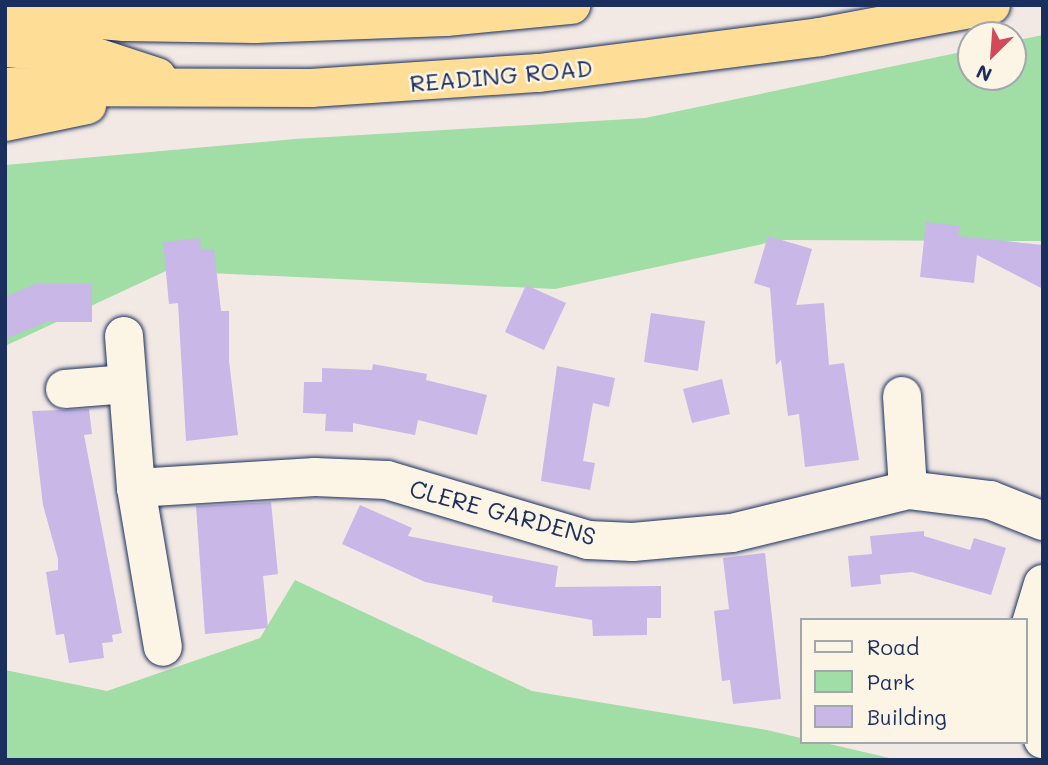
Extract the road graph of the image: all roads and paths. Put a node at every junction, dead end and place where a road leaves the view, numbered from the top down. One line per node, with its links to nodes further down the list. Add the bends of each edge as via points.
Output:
1 (571, 5): 3 (highway, via 446,17 255,24 125,22)
2 (991, 5): 6 (highway, READING ROAD, via 820,37 615,65 337,87)
3 (5, 12)
4 (5, 48): 6 (highway, via 87,54)
5 (5, 87): 6 (highway, READING ROAD)
6 (193, 88): 7 (highway)
7 (5, 122)
8 (124, 336): 9 (street)
9 (127, 384): 10 (street); 12 (street)
10 (65, 389)
11 (902, 396): 13 (street)
12 (136, 488): 13 (street, CLERE GARDENS, via 315,477 387,480 588,540 633,542 732,533); 16 (street)
13 (908, 490): 14 (street, CLERE GARDENS, via 990,500)
14 (1043, 521)
15 (1043, 584): 17 (street, via 1030,627)
16 (163, 647)
17 (1043, 739)
18 (1043, 754): 19 (street)
19 (1041, 760)

